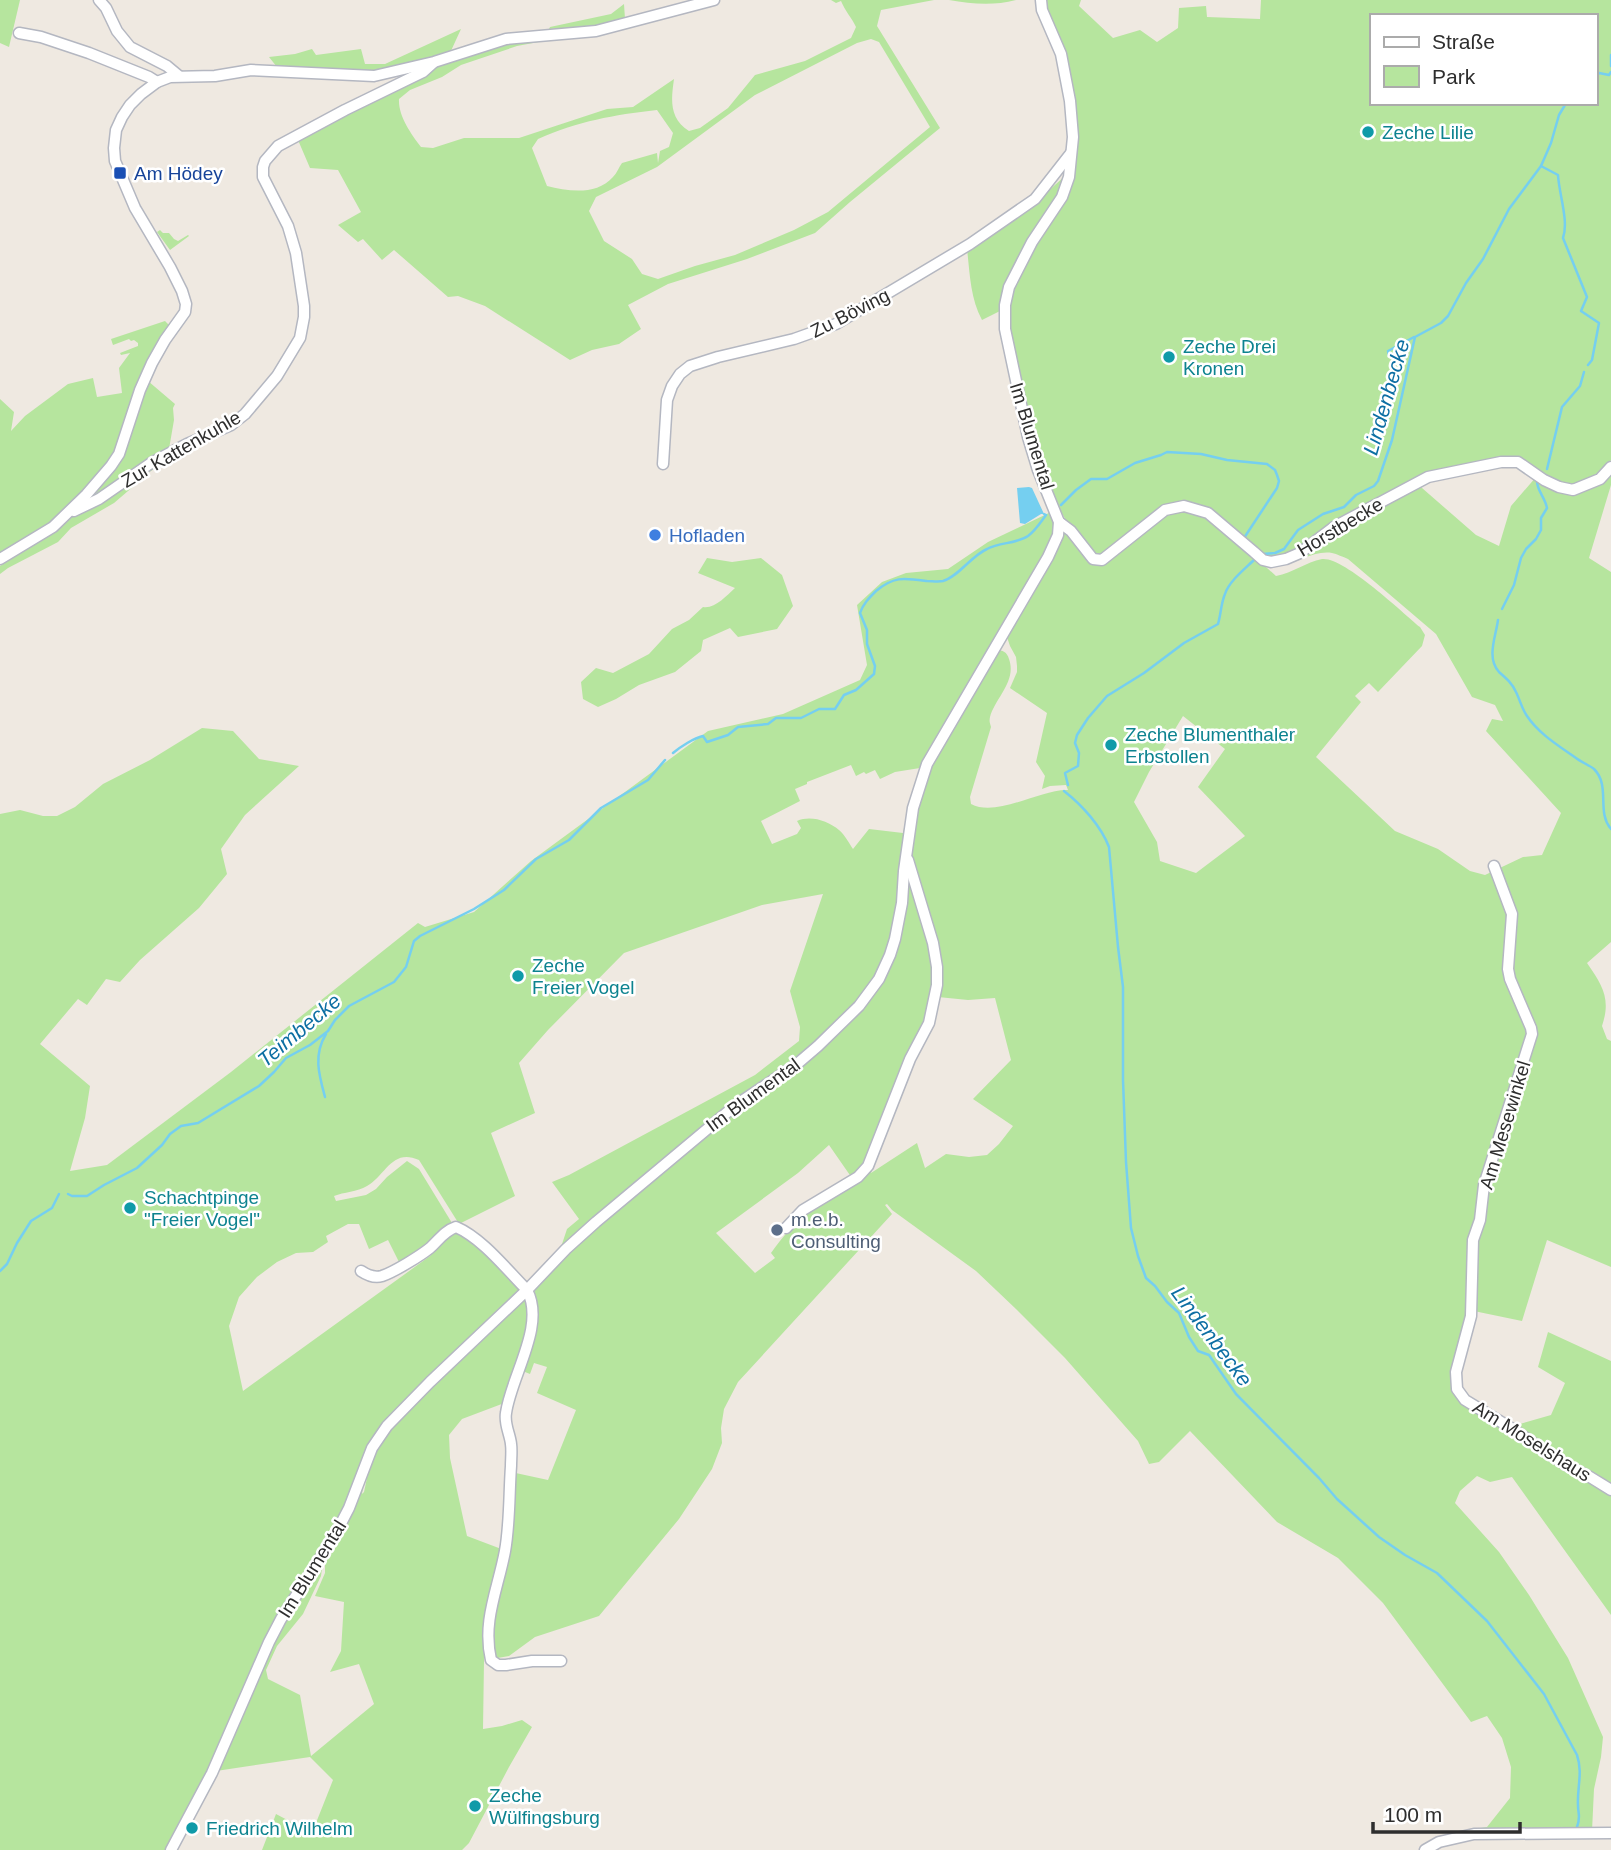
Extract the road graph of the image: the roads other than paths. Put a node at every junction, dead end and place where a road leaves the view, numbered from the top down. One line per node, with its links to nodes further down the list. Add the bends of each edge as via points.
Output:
1 (99, 0): 6 (street, via 130,47)
2 (714, 0): 5 (street, via 596,31 506,39)
3 (1041, 0): 8 (street, Im Blumental, via 1066,78)
4 (19, 33): 7 (street, via 89,53)
5 (433, 62): 6 (street, via 374,76 251,70); 11 (street, Zur Kattenkuhle, via 423,72 278,146 265,161 263,177 296,253 304,308 300,338 278,376 231,425 151,463 99,499)
6 (179, 76): 7 (street)
7 (157, 82): 11 (street, via 122,117 114,148 128,195 170,267 185,312 152,363 119,454)
8 (1071, 153): 9 (street, Zu Böving, via 1035,199 970,244 836,324 794,340 690,366 672,386 667,400); 12 (street, Im Blumental, via 1062,197 1016,271 1005,305 1007,343 1028,437)
9 (663, 464)
10 (1611, 467): 12 (street, Horstbecke, via 1600,479 1573,490 1544,480 1518,462 1501,461 1428,477 1334,527 1300,553 1271,562 1208,513 1192,507 1165,510 1102,560 1093,559)
11 (68, 513): 13 (street)
12 (1059, 522): 14 (street, Im Blumental, via 1048,557 927,764)
13 (0, 559)
14 (907, 856): 16 (street, Im Blumental, via 937,967 929,1023 868,1166 858,1177 803,1210); 18 (street, Im Blumental, via 890,955 859,1006 797,1064 736,1105 633,1189)
15 (1494, 866): 19 (street, Am Mesewinkel, via 1512,914 1510,979 1532,1034 1484,1185 1473,1240 1471,1316 1456,1372)
16 (786, 1228)
17 (361, 1271): 18 (street, via 382,1276 456,1227 485,1248)
18 (527, 1290): 21 (street, via 533,1305 532,1325 506,1413 512,1447 508,1514 487,1643 491,1660 498,1665); 23 (street, Im Blumental, via 430,1382 372,1448 335,1535 281,1619 212,1773)
19 (1457, 1389): 20 (street, Am Moselshaus, via 1465,1400)
20 (1611, 1490)
21 (561, 1661)
22 (1611, 1833): 24 (street, via 1474,1834)
23 (171, 1850)
24 (1425, 1850)

